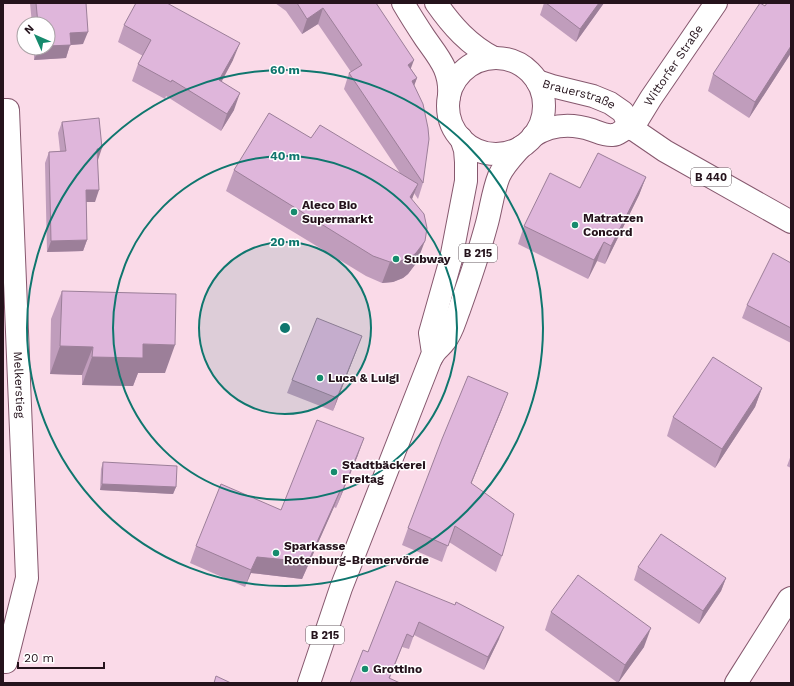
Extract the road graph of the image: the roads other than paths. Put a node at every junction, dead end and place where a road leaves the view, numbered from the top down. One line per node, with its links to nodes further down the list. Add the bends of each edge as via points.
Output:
1 (403, 3): 6 (main road, via 443,63 448,76)
2 (436, 3): 4 (main road, via 460,34)
3 (716, 3): 8 (main road, Wittorfer Straße)
4 (494, 58): 5 (main road, via 515,62 530,72); 6 (main road, via 467,68 456,81)
5 (537, 81): 8 (main road, Brauerstraße / B 440, via 610,102 623,112 628,126); 10 (main road, via 543,97 544,110 540,126)
6 (450, 97): 9 (main road, via 450,117 454,129)
7 (3, 110): 14 (main road, Melkerstieg, via 8,110 27,578)
8 (632, 129): 10 (main road, via 626,128 610,136 562,125 545,129); 11 (main road, Brauerstraße / B 440, via 665,152)
9 (461, 138): 10 (main road, via 474,149 490,153 510,152); 12 (main road, B 215, via 465,150 466,181 451,259 430,333)
10 (527, 142): 12 (main road, B 215, via 507,163 500,175 479,250 458,311 445,342)
11 (791, 222)
12 (432, 357): 15 (main road, B 215, via 341,588)
13 (791, 598): 16 (main road)
14 (6, 662)
15 (309, 683)
16 (736, 683)

